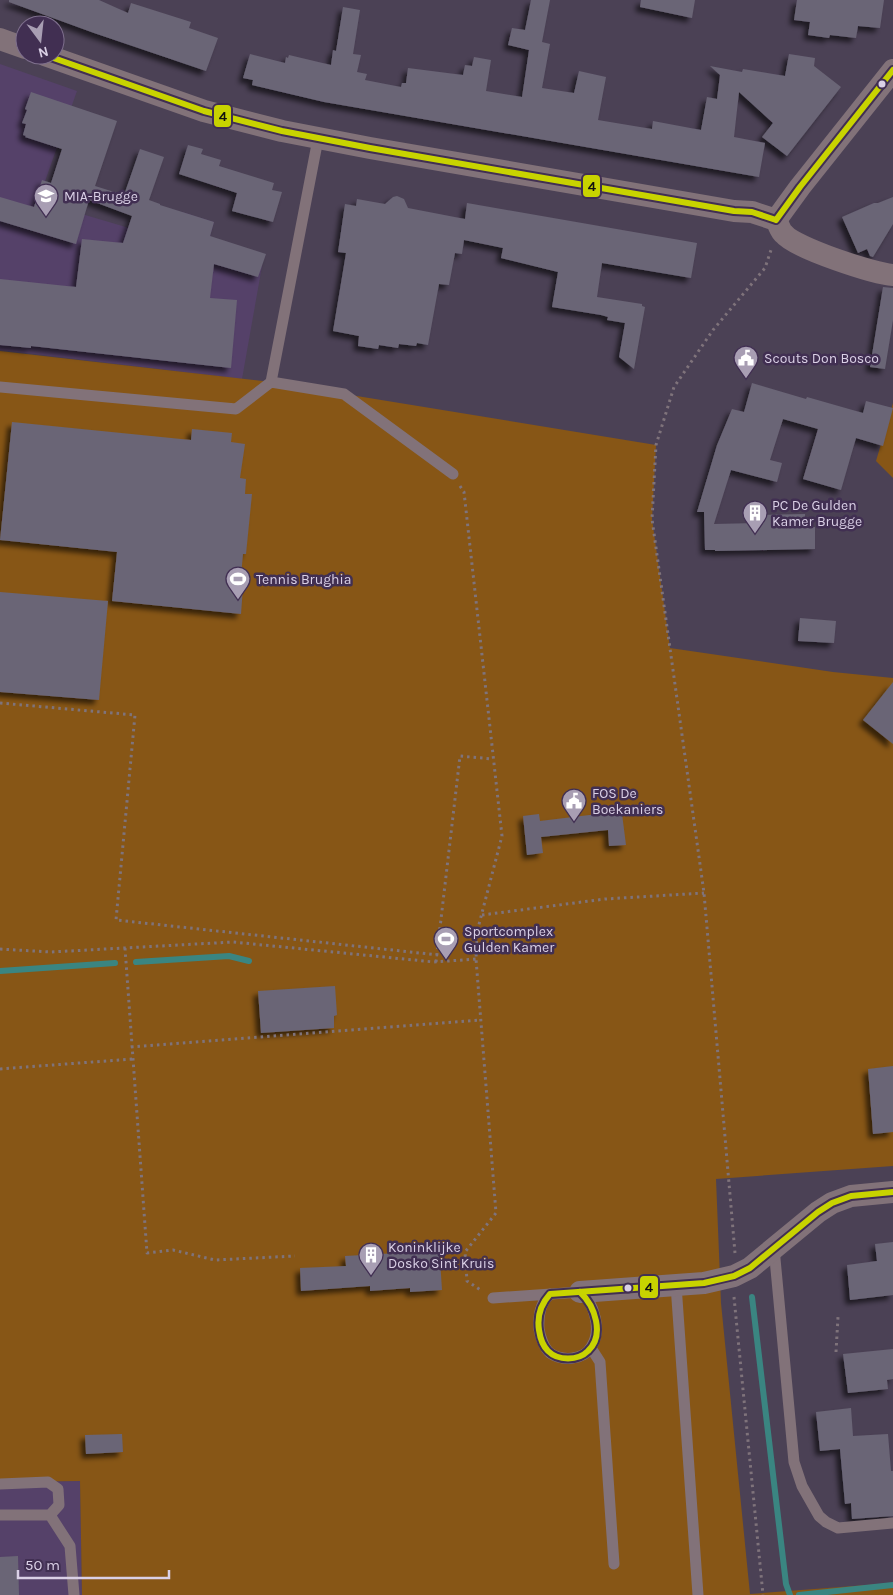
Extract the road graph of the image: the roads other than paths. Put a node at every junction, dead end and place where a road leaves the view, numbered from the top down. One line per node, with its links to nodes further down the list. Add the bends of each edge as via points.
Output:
1 (0, 39): 2 (street)
2 (15, 44)
3 (65, 62): 5 (street, via 204,111)
4 (893, 70): 6 (street)
5 (318, 139): 6 (street, via 752,212); 8 (lane)
6 (776, 220): 7 (street, via 784,235 802,246 872,272)
7 (893, 275)
8 (271, 382): 9 (lane, via 236,409); 10 (lane, via 344,394)
9 (0, 387)
10 (453, 474)
11 (893, 1192): 12 (street, via 851,1196 832,1203)
12 (774, 1248): 13 (street, via 750,1268 734,1276); 21 (lane, via 794,1462 802,1486 819,1516 838,1528)
13 (676, 1285): 14 (street); 24 (lane)
14 (580, 1292): 15 (lane); 17 (lane, via 586,1296 594,1313 596,1330)
15 (550, 1294): 16 (lane); 17 (lane, via 543,1300 538,1318 540,1335 548,1352 559,1358 571,1359)
16 (493, 1298)
17 (591, 1348): 22 (lane, via 600,1362)
18 (0, 1484): 20 (lane, via 48,1482 58,1488 59,1505)
19 (0, 1515): 20 (lane)
20 (50, 1515): 23 (lane, via 70,1546)
21 (893, 1523)
22 (614, 1564)
23 (74, 1595)
24 (698, 1595)

